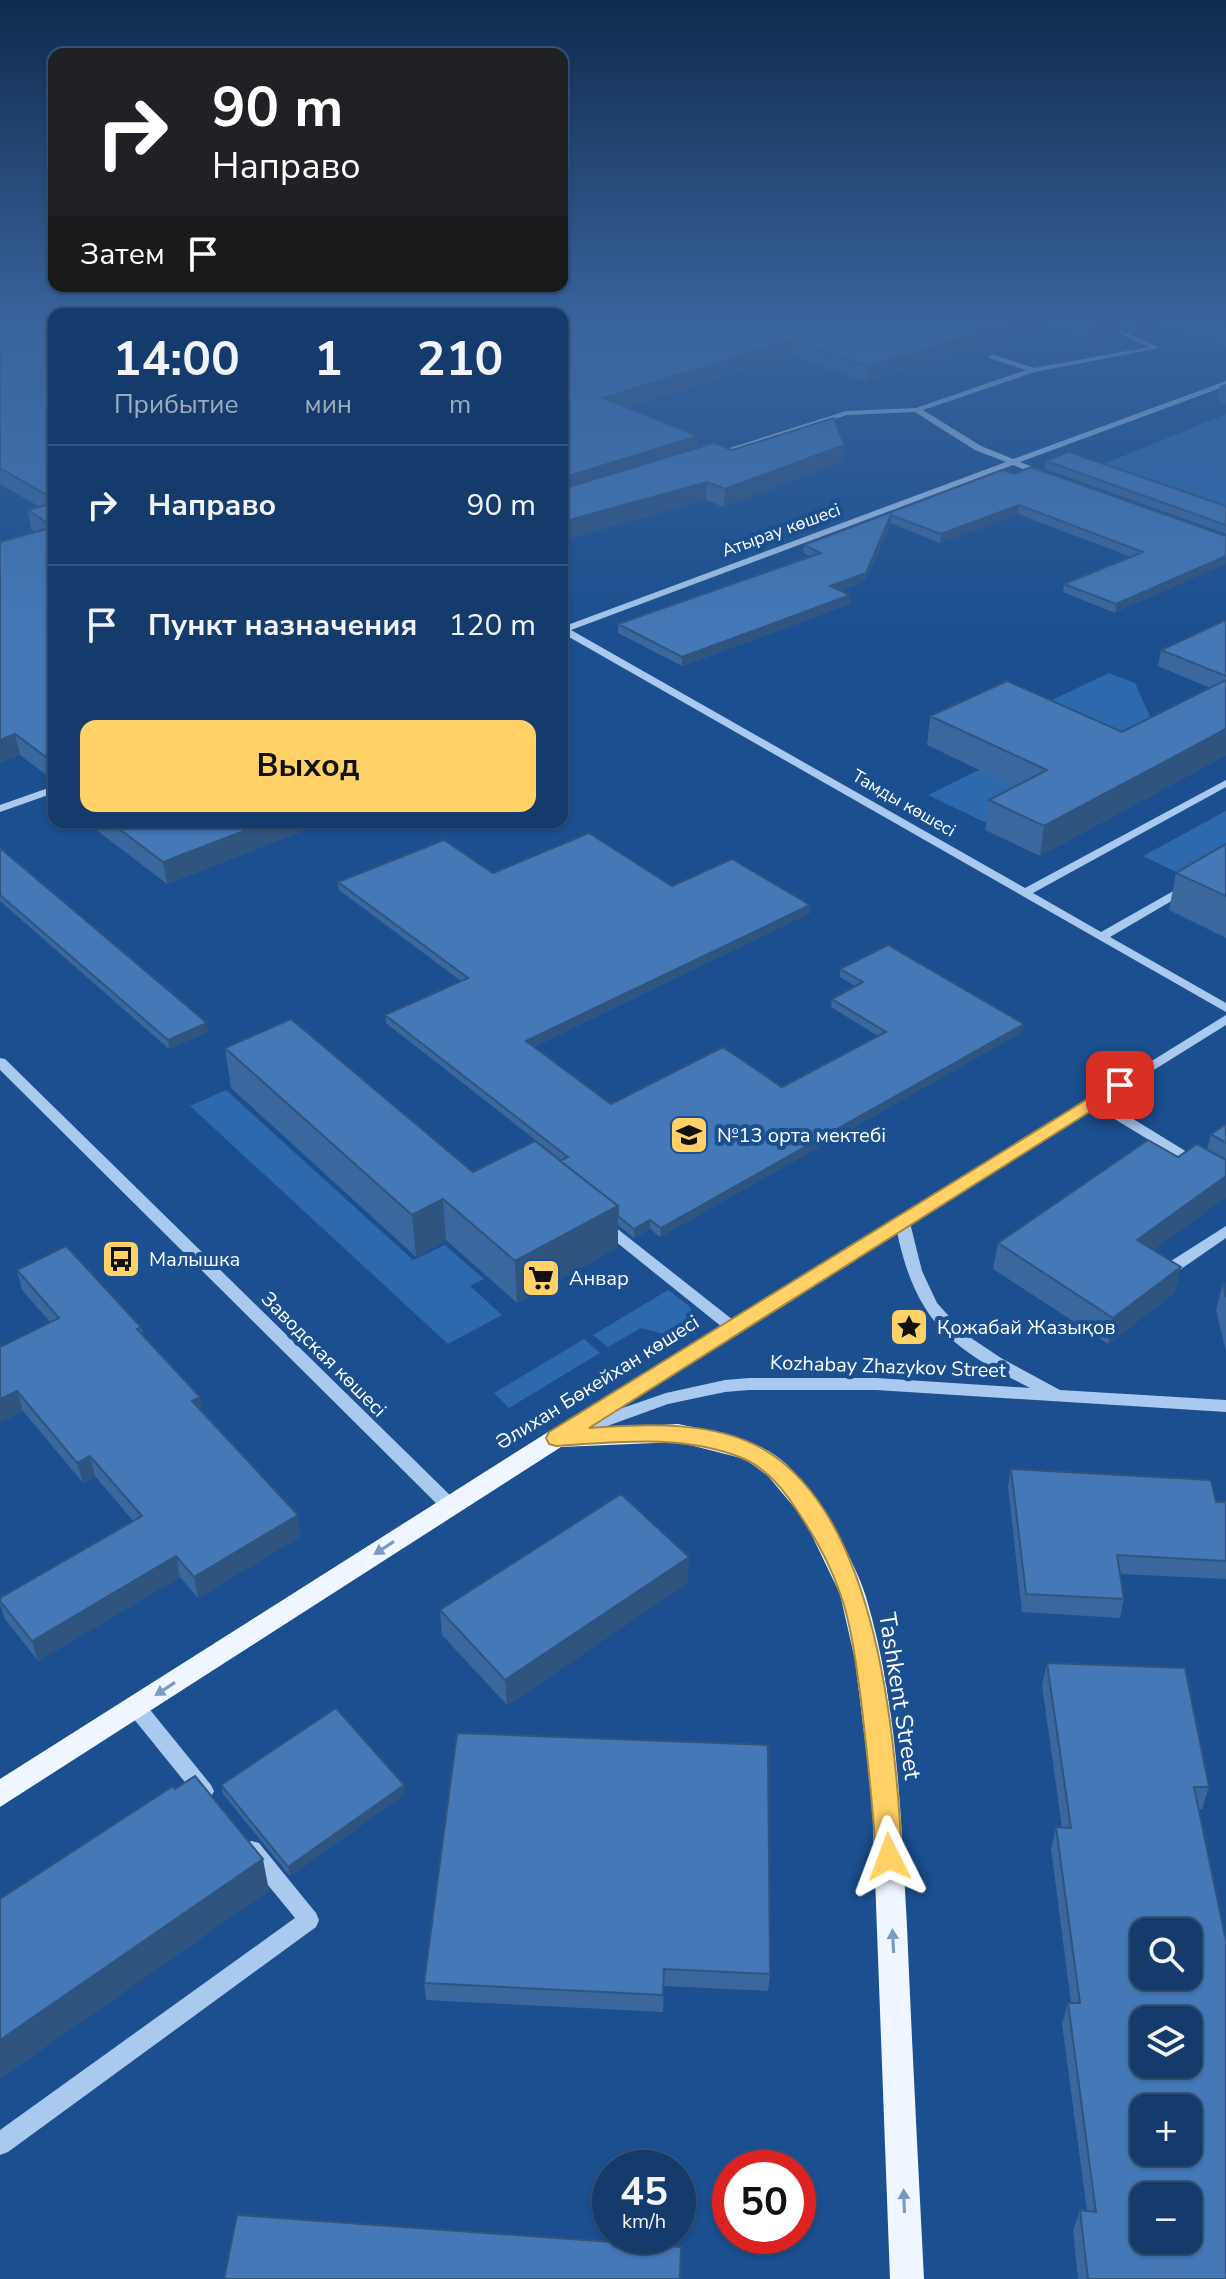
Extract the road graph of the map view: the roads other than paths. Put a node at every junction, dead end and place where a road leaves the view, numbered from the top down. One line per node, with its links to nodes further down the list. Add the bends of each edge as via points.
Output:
1 (813, 423): 4 (street)
2 (938, 423): 5 (street)
3 (1118, 423): 5 (street, Атырау көшесі)
4 (696, 460)
5 (1012, 463): 6 (street); 7 (street, Атырау көшесі)
6 (1055, 479)
7 (568, 628)
8 (568, 633): 13 (street, Тамды көшесі)
9 (1226, 783): 13 (street)
10 (48, 791): 11 (street)
11 (0, 809)
12 (1198, 882): 14 (street)
13 (1025, 893): 14 (street, Тамды көшесі)
14 (1101, 937): 15 (street, Тамды көшесі)
15 (1226, 1008)
16 (1226, 1019): 18 (street, Әлихан Бөкейхан көшесі)
17 (0, 1062): 28 (street, Заводская көшесі)
18 (1094, 1101): 19 (street); 21 (street, Әлихан Бөкейхан көшесі)
19 (1226, 1182)
20 (592, 1215): 24 (street)
21 (902, 1221): 24 (street, Әлихан Бөкейхан көшесі); 25 (street, via 920,1288 939,1317 996,1364)
22 (1226, 1231): 23 (street)
23 (1176, 1265)
24 (732, 1327): 27 (street, Әлихан Бөкейхан көшесі)
25 (1060, 1395): 26 (street, Kozhabay Zhazykov Street); 27 (street, Kozhabay Zhazykov Street, via 876,1384 725,1386 666,1399)
26 (1226, 1406)
27 (556, 1438): 28 (main road, Әлихан Бөкейхан көшесі); 34 (main road, Tashkent Street, one-way to 27, via 886,1797 868,1660 853,1594 813,1513 777,1470 753,1453 678,1433)
28 (450, 1506): 29 (main road, Әлихан Бөкейхан көшесі, one-way to 29)
29 (136, 1707): 30 (main road, Әлихан Бөкейхан көшесі); 31 (street)
30 (0, 1794)
31 (213, 1802)
32 (242, 1837): 33 (street, via 309,1920)
33 (0, 2144)
34 (907, 2279)

